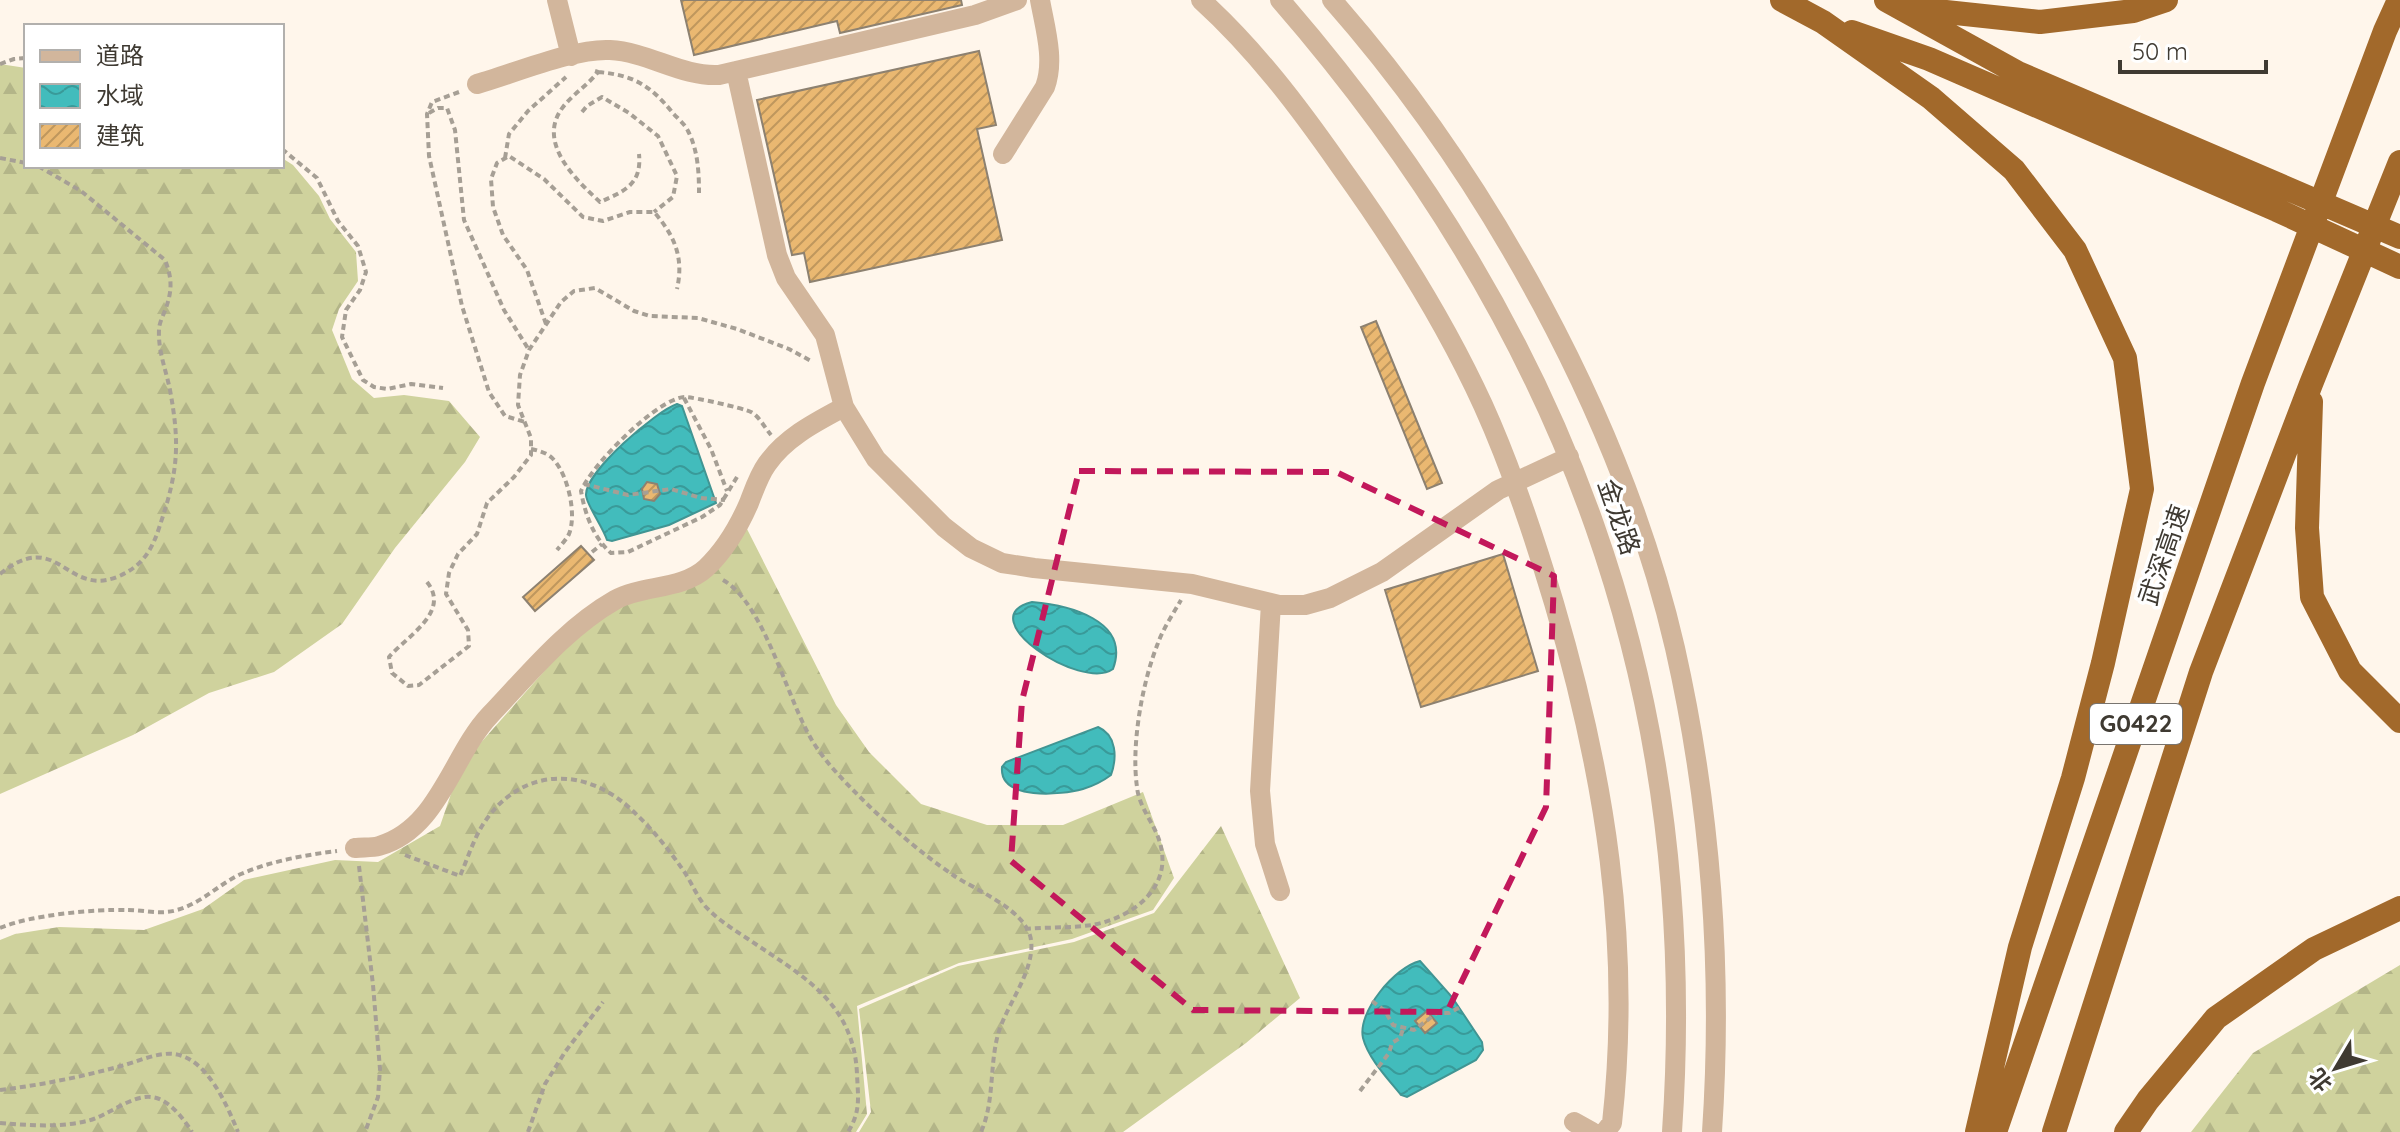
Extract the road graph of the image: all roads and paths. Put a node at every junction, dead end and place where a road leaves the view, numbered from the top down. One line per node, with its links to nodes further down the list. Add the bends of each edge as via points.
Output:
1 (557, 0): 16 (street)
2 (1017, 0): 18 (street, via 975,15)
3 (1040, 0): 25 (street, via 1050,75)
4 (1201, 0): 48 (street, via 1258,56 1307,118 1400,253 1482,403)
5 (1280, 0): 46 (street, 金龙路, via 1387,133 1459,240 1522,353)
6 (1332, 0): 82 (street, 金龙路, via 1456,163 1526,277 1585,393 1635,518 1674,645 1707,835 1716,958)
7 (1782, 0): 11 (highway)
8 (2166, 0): 10 (highway, via 2133,11 2040,22)
9 (2399, 0): 84 (highway, 武深高速 / G0422, via 2278,316)
10 (1890, 3): 33 (highway, via 2018,73)
11 (1823, 22): 34 (highway, via 1929,59); 83 (highway, via 1931,98 2014,170 2075,250 2125,358 2142,489 2103,663 2020,947)
12 (0, 57): 14 (path)
13 (24, 58): 14 (path)
14 (9, 61): 15 (path)
15 (0, 64)
16 (572, 64): 18 (street, via 609,49 700,76); 20 (street); 27 (path, via 509,134)
17 (590, 69): 19 (path)
18 (736, 71): 38 (street, via 777,255 786,278 825,335)
19 (598, 72): 24 (path, via 561,109 555,124 566,168 600,202 634,183 641,171); 31 (path, via 639,81 664,101 688,131 699,166)
20 (477, 84): 22 (path, via 432,102)
21 (582, 112): 32 (path, via 602,97 658,136 677,176 673,197)
22 (427, 114): 37 (path, via 447,108 455,130 464,220 504,310); 43 (path, via 429,156 462,306 489,392 505,416)
23 (284, 151): 40 (path, via 317,178 338,221 358,246 366,272 346,310 342,337 363,380 387,389 411,384)
24 (639, 154)
25 (1003, 154)
26 (0, 158): 29 (path)
27 (505, 158): 32 (path, via 535,172 583,217 603,221 630,212); 36 (path, via 491,179 493,207 503,235 527,270)
28 (2400, 162): 39 (highway, G0422)
29 (24, 163)
30 (41, 168): 55 (path, via 81,191 165,260 172,295 158,326 178,450 174,486 153,549 140,564 116,577 95,580 41,556 18,560)
31 (699, 193)
32 (654, 212): 35 (path, via 675,246 681,268)
33 (2400, 237)
34 (2400, 267)
35 (677, 289)
36 (546, 324): 37 (path); 38 (path, via 574,291 595,288 650,316 698,318 737,329)
37 (529, 350): 43 (path, via 518,405)
38 (835, 373): 42 (street)
39 (2311, 384): 60 (highway, via 2307,528 2312,597 2350,671); 85 (highway, G0422, via 2201,672)
40 (443, 388)
41 (684, 397): 44 (path, via 753,413 772,437); 49 (path, via 642,421); 50 (path)
42 (844, 407): 56 (street, via 777,451 739,525); 58 (street, via 897,482 944,527 986,557 1034,568)
43 (525, 422): 45 (path)
44 (765, 444)
45 (531, 449): 53 (path, via 556,462 568,491 570,532); 57 (path, via 514,477 487,503 477,534 449,573 446,594 468,630 469,646 419,685 408,686 392,673 389,657 434,609)
46 (1569, 457): 48 (street); 81 (street, 金龙路, via 1618,593 1660,784 1676,961)
47 (743, 469): 50 (path)
48 (1513, 481): 59 (street, via 1354,587 1305,605); 80 (street, via 1584,713 1613,873 1620,1039 1612,1123)
49 (584, 484): 51 (path, via 628,495 671,489); 52 (path, via 584,511)
50 (727, 494): 51 (path)
51 (725, 500): 52 (path, via 702,517 628,552 611,553)
52 (602, 544): 54 (path)
53 (557, 550)
54 (592, 552)
55 (0, 574)
56 (697, 575): 61 (street, via 619,598 576,627 468,741 435,802 409,830); 66 (path, via 725,580 745,598 812,741 836,771 892,825 953,875 1000,903)
57 (427, 582)
58 (1192, 584): 59 (street); 66 (path, via 1158,643 1136,747 1137,789 1160,843 1164,871 1153,894 1124,914 1092,925)
59 (1271, 603): 63 (street, via 1260,791 1265,844)
60 (2400, 721)
61 (379, 846): 62 (street); 78 (path, via 460,876 482,826 509,795 545,778 581,779 601,788 635,812 720,921 805,978 838,1011 857,1067 858,1114)
62 (355, 848): 65 (path, via 295,857 240,875 177,910 36,917); 76 (path, via 380,1069 378,1097)
63 (1280, 891)
64 (2400, 908): 86 (highway, via 2314,949 2216,1018)
65 (0, 928)
66 (1025, 929): 79 (path, via 1031,938 1025,974 999,1032)
67 (1372, 1001): 70 (path, via 1393,1025)
68 (603, 1002): 77 (path, via 545,1084)
69 (1462, 1006): 70 (path, via 1437,1013 1414,1030)
70 (1404, 1028): 72 (path)
71 (0, 1090): 75 (path, via 176,1054 215,1084)
72 (1360, 1091)
73 (0, 1123): 74 (path, via 58,1126 151,1097 167,1104)
74 (192, 1132)
75 (238, 1132)
76 (365, 1132)
77 (528, 1132)
78 (848, 1132)
79 (981, 1132)
80 (1605, 1132)
81 (1672, 1132)
82 (1712, 1132)
83 (1977, 1132)
84 (1995, 1132)
85 (2054, 1132)
86 (2126, 1132)

